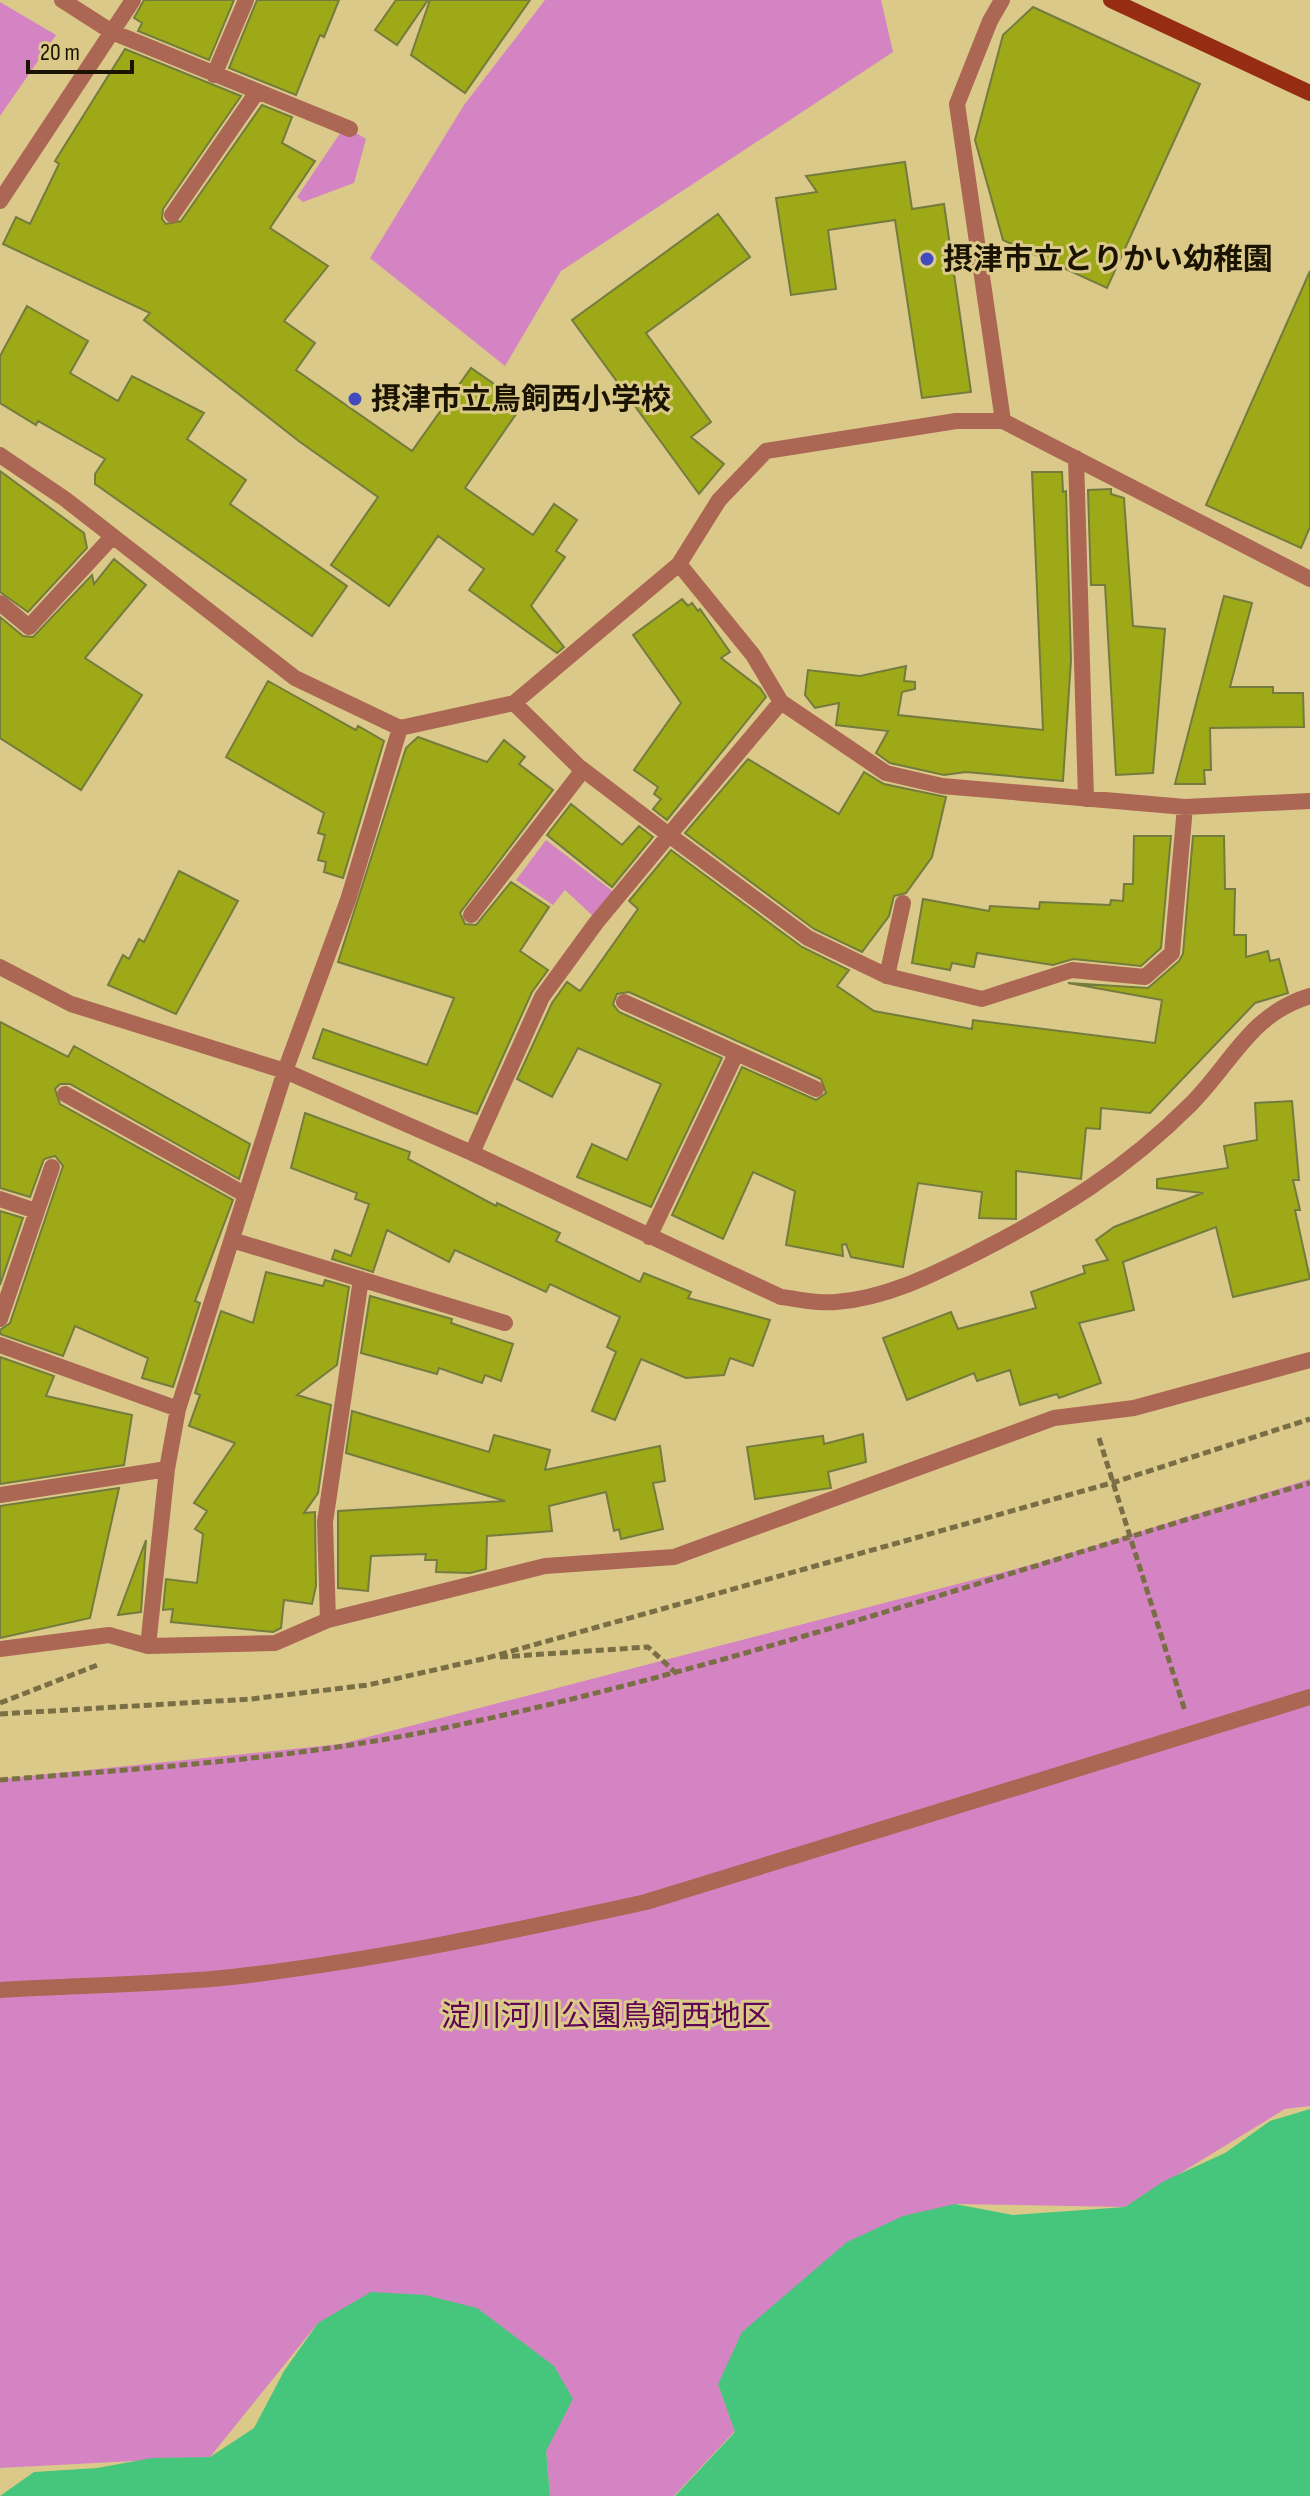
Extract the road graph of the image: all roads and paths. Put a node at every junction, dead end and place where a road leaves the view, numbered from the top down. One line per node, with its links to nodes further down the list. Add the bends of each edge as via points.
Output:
1 (62, 0): 6 (street)
2 (133, 0): 6 (street)
3 (246, 0): 7 (street)
4 (1002, 0): 13 (street, via 957,104)
5 (1111, 0): 9 (street)
6 (112, 32): 7 (street); 11 (street)
7 (214, 75): 8 (street)
8 (257, 92): 10 (street); 12 (street)
9 (1310, 93)
10 (350, 129)
11 (0, 201)
12 (172, 215)
13 (1003, 421): 15 (street); 17 (street, via 956,421 766,451 719,500)
14 (0, 455): 16 (street)
15 (1076, 458): 18 (street); 24 (street)
16 (111, 538): 19 (street, via 29,627); 22 (street, via 295,678)
17 (679, 564): 20 (street, via 753,655); 21 (street)
18 (1310, 579)
19 (0, 603)
20 (781, 702): 24 (street, via 886,773 942,786); 27 (street)
21 (514, 703): 22 (street); 23 (street)
22 (400, 728): 35 (street, via 348,900)
23 (583, 770): 27 (street); 29 (street)
24 (1086, 799): 26 (street)
25 (1310, 801): 26 (street)
26 (1185, 807): 31 (street, via 1172,953 1145,977 1072,970 982,999)
27 (669, 835): 31 (street, via 808,938); 38 (street, via 542,997)
28 (903, 903): 31 (street)
29 (471, 915)
30 (0, 967): 35 (street, via 71,1004)
31 (887, 976)
32 (1310, 996): 43 (street, via 1263,1018 1193,1103 1099,1183 1060,1210 885,1294 833,1303 781,1297)
33 (624, 1002): 34 (street)
34 (736, 1054): 36 (street); 43 (street)
35 (285, 1071): 38 (street); 40 (street)
36 (816, 1089)
37 (65, 1094): 40 (street)
38 (472, 1153): 43 (street)
39 (52, 1167): 42 (street)
40 (246, 1195): 44 (street)
41 (0, 1199): 42 (street)
42 (36, 1211): 46 (street)
43 (649, 1237)
44 (232, 1240): 45 (street); 50 (street)
45 (361, 1279): 47 (street); 58 (street, via 325,1522)
46 (0, 1319)
47 (505, 1323)
48 (0, 1345): 50 (street)
49 (1310, 1360): 51 (street, via 1134,1408)
50 (178, 1409): 53 (street)
51 (1091, 1414): 54 (path); 58 (street, via 1054,1418 674,1557 545,1566)
52 (1310, 1419): 54 (path)
53 (167, 1469): 56 (street); 59 (street)
54 (1115, 1482): 57 (path); 61 (path)
55 (1310, 1483): 57 (path)
56 (0, 1495)
57 (1130, 1534): 62 (path); 66 (path)
58 (328, 1620): 59 (street, via 275,1643)
59 (148, 1646): 60 (street, via 109,1635); 64 (path)
60 (0, 1649)
61 (487, 1658): 62 (path, via 648,1647); 65 (path, via 368,1685 251,1699)
62 (677, 1674): 67 (path, via 441,1729 222,1762)
63 (1310, 1697): 66 (street)
64 (0, 1703)
65 (0, 1714)
66 (1193, 1735): 68 (street, via 646,1902 534,1927 381,1957 229,1977)
67 (0, 1780)
68 (0, 1990)

